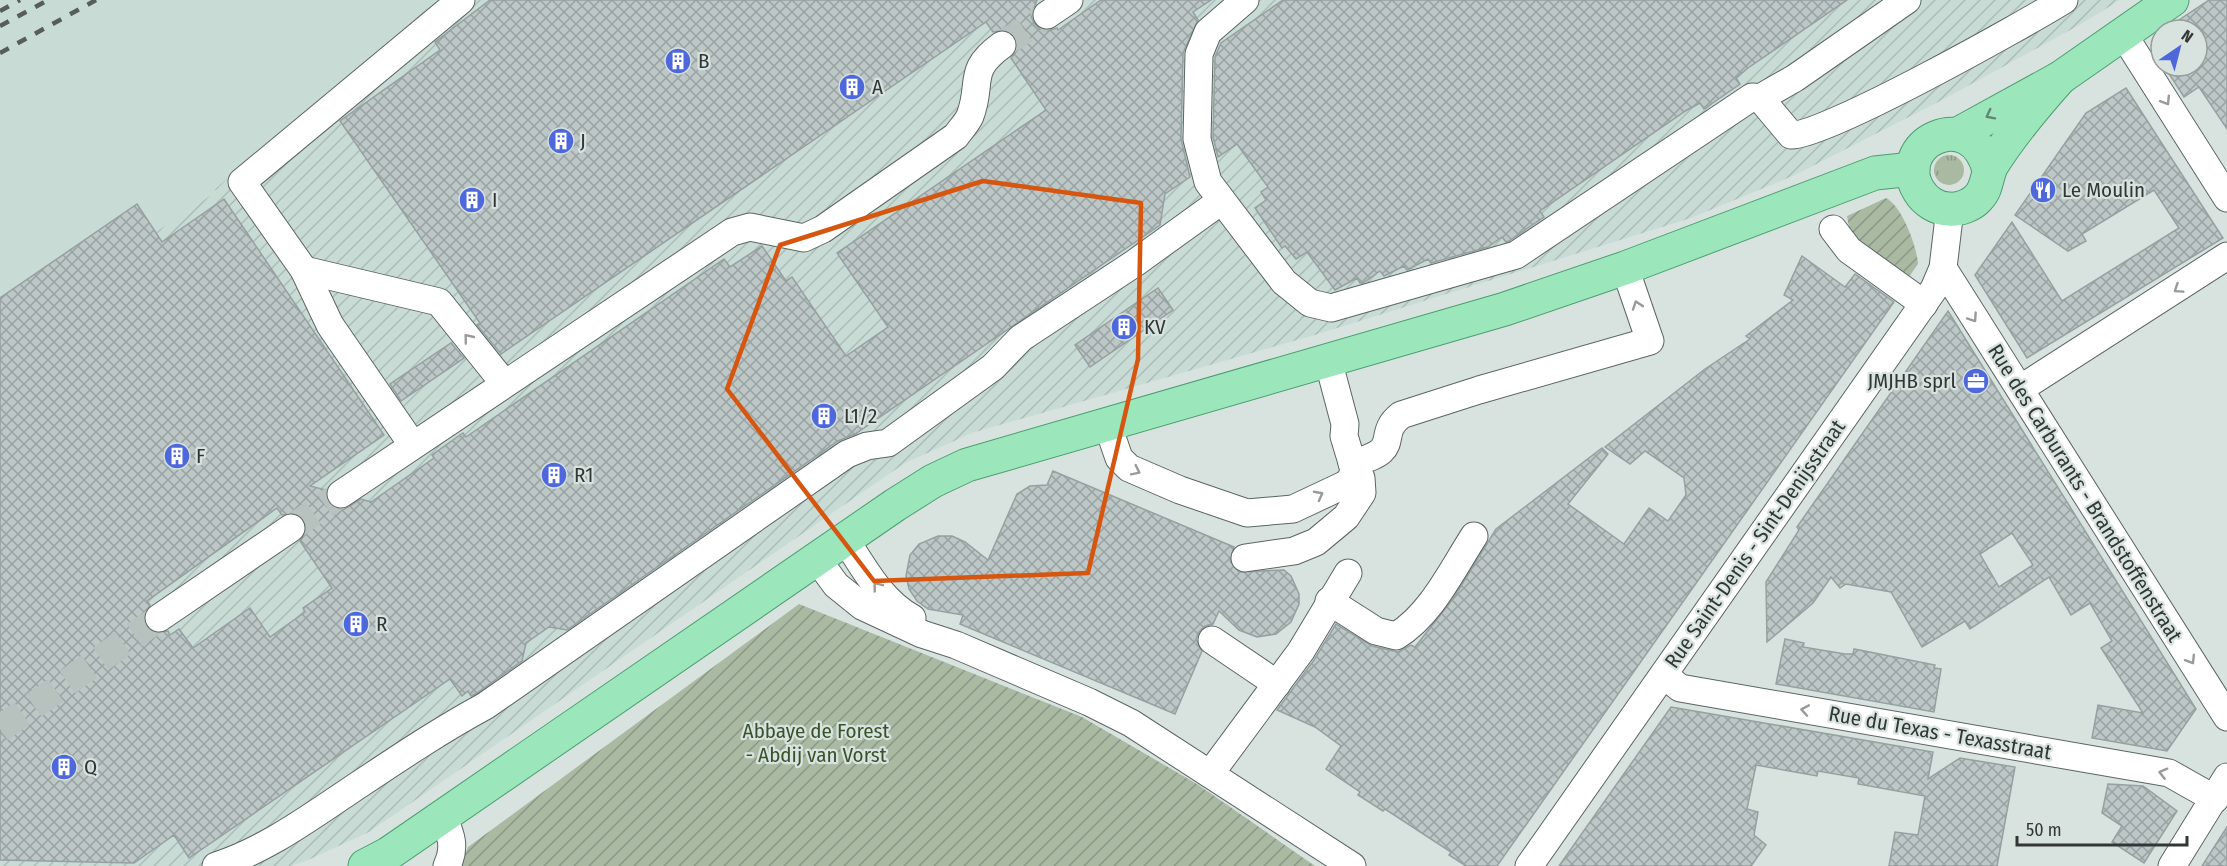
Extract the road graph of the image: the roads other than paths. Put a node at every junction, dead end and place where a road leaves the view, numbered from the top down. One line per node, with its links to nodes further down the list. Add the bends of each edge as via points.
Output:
1 (461, 0): 19 (street, via 242,182)
2 (1245, 0): 14 (street, via 1208,32 1198,54 1197,139 1208,182)
3 (1907, 0): 9 (street)
4 (2064, 0): 9 (street, via 1808,134 1791,135)
5 (2172, 0): 6 (main road)
6 (2123, 34): 8 (main road); 13 (street, one-way to 13)
7 (1002, 45): 23 (street, via 979,67 969,118 956,136 823,229 804,238 787,237 763,228 732,232)
8 (2060, 78): 10 (main road, one-way to 10); 12 (main road, via 2014,130)
9 (1760, 98): 14 (street, via 1752,97 1741,103 1516,255 1340,306 1321,307 1295,292)
10 (1958, 134): 11 (main road, via 1928,141 1920,149); 12 (main road, via 1974,141)
11 (1913, 169): 15 (main road, via 1915,184 1923,196 1935,206); 20 (main road, via 1875,174)
12 (1989, 170): 15 (main road, via 1987,186 1978,199)
13 (2227, 198)
14 (1221, 201): 45 (street, via 1021,338 993,367 888,443 847,454 485,706 437,732 288,832 238,859)
15 (1950, 210): 18 (street, Rue Saint-Denis - Sint-Denijsstraat)
16 (1833, 229): 21 (street, via 1849,250)
17 (2227, 256): 24 (street, one-way to 24)
18 (1943, 268): 21 (street, Rue Saint-Denis - Sint-Denijsstraat); 24 (street, Rue des Carburants - Brandstoffenstraat, one-way to 24)
19 (304, 270): 23 (street, one-way to 19, via 439,302); 26 (street, via 330,325)
20 (1616, 271): 22 (main road, via 1504,309); 27 (street, via 1641,344 1401,416 1393,422 1383,451)
21 (1924, 304): 39 (street, Rue Saint-Denis - Sint-Denijsstraat)
22 (1322, 361): 25 (main road); 27 (street, via 1345,424 1344,436)
23 (504, 383): 26 (street)
24 (2020, 389): 41 (street, Rue des Carburants - Brandstoffenstraat, one-way to 41)
25 (1107, 423): 27 (street, one-way to 27, via 1119,458 1129,468 1247,513 1293,509 1351,480); 31 (main road, via 967,465 933,481)
26 (412, 444): 28 (street)
27 (1353, 466): 32 (street, via 1361,478 1362,493 1332,531 1294,551)
28 (341, 494)
29 (291, 528): 36 (street)
30 (1474, 536): 35 (street, via 1429,604 1409,628 1396,636 1376,631)
31 (845, 539): 33 (main road); 38 (street, one-way to 31, via 898,610 877,588)
32 (1245, 558)
33 (817, 559): 38 (street, via 836,585 862,606); 44 (main road)
34 (1348, 573): 35 (street)
35 (1329, 601): 40 (street)
36 (159, 618)
37 (1212, 640): 40 (street)
38 (956, 645): 42 (street, via 1110,713)
39 (1664, 675): 43 (street, Rue du Texas - Texasstraat, one-way to 39, via 2169,773 1680,688); 49 (street, Rue Saint-Denis - Sint-Denijsstraat)
40 (1277, 684): 42 (street)
41 (2227, 717)
42 (1210, 774): 48 (street)
43 (2221, 788): 50 (street)
44 (443, 816): 46 (main road); 47 (street, via 453,838 453,853)
45 (216, 866)
46 (365, 866)
47 (447, 866)
48 (1352, 866)
49 (1529, 866)
50 (2172, 866)

